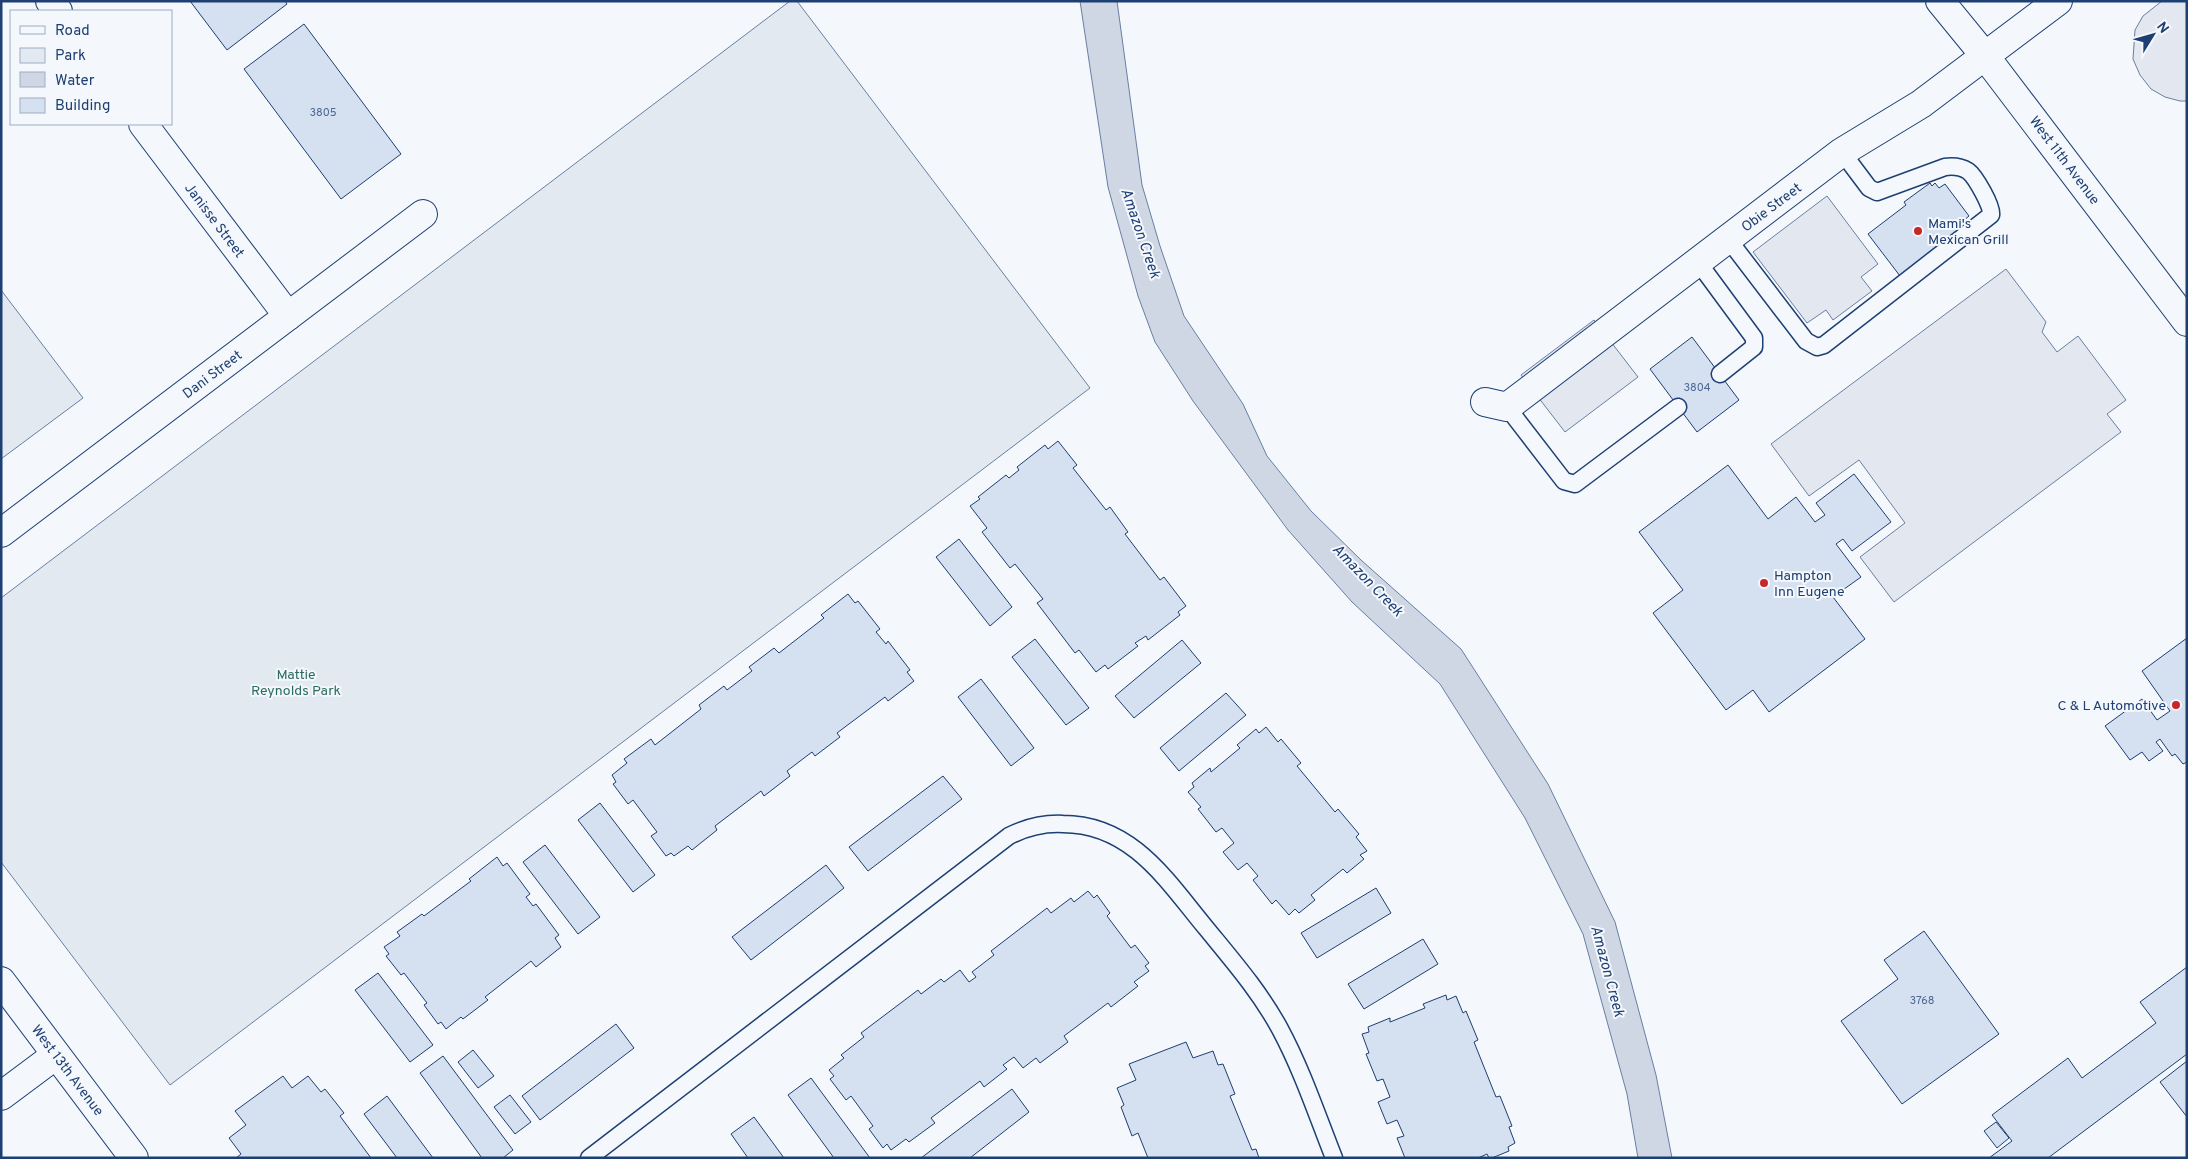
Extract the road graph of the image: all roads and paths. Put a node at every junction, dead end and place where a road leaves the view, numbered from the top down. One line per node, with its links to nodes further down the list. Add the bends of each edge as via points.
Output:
1 (1940, 1): 3 (street, West 11th Avenue)
2 (2058, 1): 3 (street, Obie Street)
3 (1985, 56): 5 (street, Obie Street, via 1921,104); 10 (street, West 11th Avenue)
4 (144, 125): 9 (street, Janisse Street)
5 (1842, 152): 7 (street, Obie Street); 7 (lane, via 1870,188 1877,192 1945,167 1961,168 1975,179 1991,208 1991,215 1821,346 1813,346 1806,341)
6 (423, 214): 9 (street, Dani Street)
7 (1728, 239): 8 (street, Obie Street)
8 (1698, 262): 11 (lane, via 1754,338 1754,347); 12 (street, Obie Street)
9 (288, 316): 14 (street, Dani Street)
10 (2187, 322)
11 (1720, 374)
12 (1496, 404): 13 (lane, via 1564,481 1575,484)
13 (1678, 407)
14 (1, 533)
15 (1, 981): 16 (street, West 13th Avenue)
16 (56, 1055): 17 (street); 18 (street, West 13th Avenue)
17 (1, 1096)
18 (134, 1158)
19 (589, 1158): 20 (lane, via 1009,836 1026,828 1049,824 1078,824 1103,829 1124,840 1162,874 1271,1012 1295,1057)
20 (1334, 1158)

